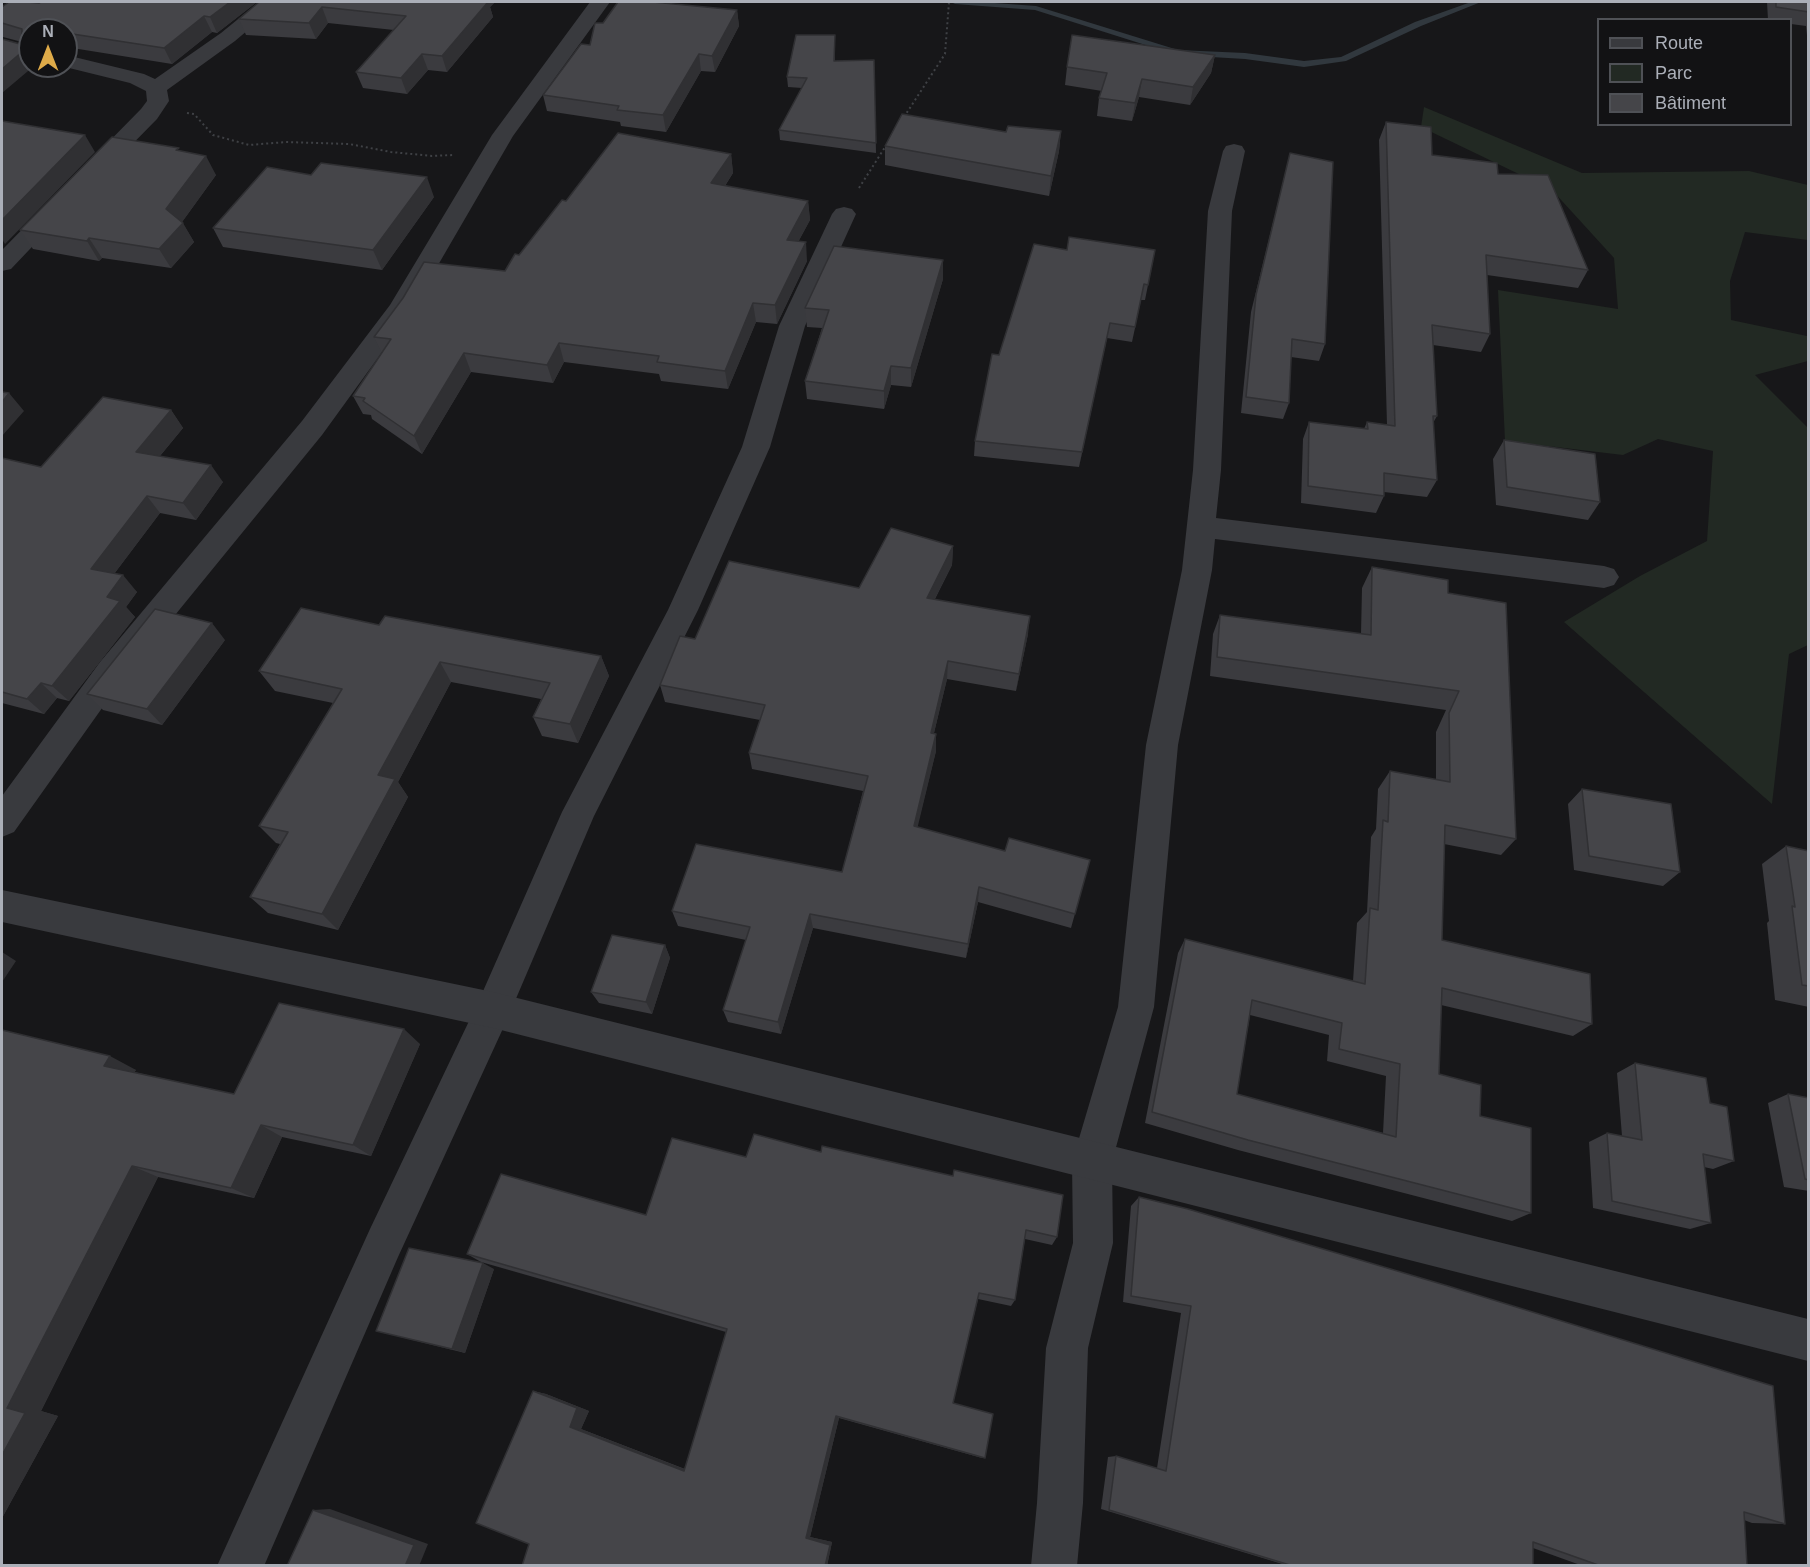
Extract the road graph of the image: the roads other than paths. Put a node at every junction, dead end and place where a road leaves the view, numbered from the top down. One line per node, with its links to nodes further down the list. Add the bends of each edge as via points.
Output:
1 (271, 2): 4 (street)
2 (600, 2): 10 (street, via 492,153 400,309 312,428 111,671)
3 (78, 64): 4 (street, via 137,78)
4 (155, 97): 7 (street)
5 (1234, 151): 8 (street, via 1220,211)
6 (844, 214): 12 (street, via 792,326 756,447 683,610 579,812)
7 (2, 264)
8 (1202, 527): 9 (street); 13 (street, via 1162,745 1136,1007)
9 (1604, 578)
10 (2, 822)
11 (2, 906): 12 (street)
12 (493, 1010): 13 (street); 15 (street)
13 (1092, 1162): 14 (street); 16 (street, via 1094,1243 1067,1348)
14 (1809, 1340)
15 (240, 1566)
16 (1054, 1566)

